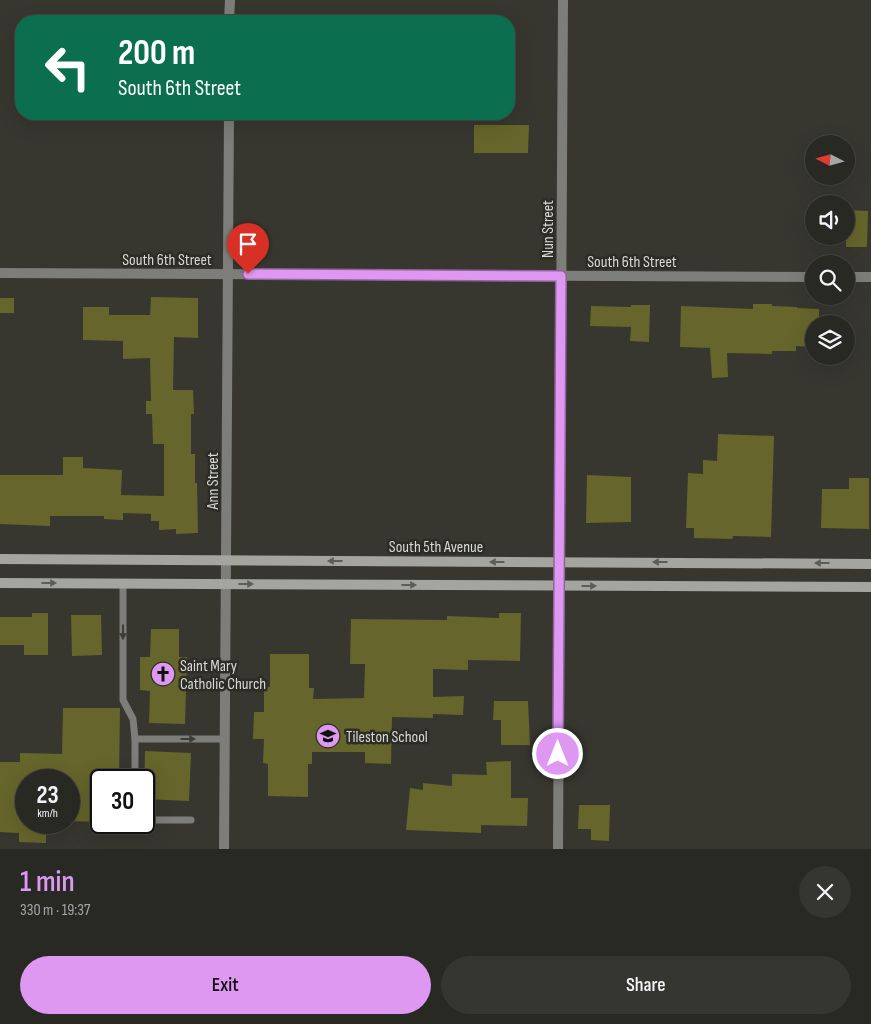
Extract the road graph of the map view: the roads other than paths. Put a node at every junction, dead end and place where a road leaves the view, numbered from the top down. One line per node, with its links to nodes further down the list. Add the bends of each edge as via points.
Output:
1 (230, 0): 3 (street)
2 (563, 0): 7 (street, Nun Street)
3 (230, 15)
4 (229, 120): 6 (street, Ann Street)
5 (0, 273): 6 (street, South 6th Street)
6 (228, 274): 7 (street, South 6th Street); 12 (street, Ann Street)
7 (561, 276): 8 (street, South 6th Street); 13 (street, Nun Street)
8 (805, 277)
9 (855, 277): 10 (street)
10 (871, 277)
11 (0, 559): 12 (street, South 5th Avenue)
12 (226, 560): 13 (street, South 5th Avenue, one-way to 12); 17 (street, Ann Street)
13 (560, 562): 14 (street, South 5th Avenue, one-way to 13); 18 (street, Nun Street)
14 (871, 564)
15 (0, 583): 16 (street, one-way to 16)
16 (124, 583): 17 (street); 21 (lane, one-way to 21, via 123,700 133,720)
17 (226, 584): 18 (street, one-way to 18); 20 (street, Ann Street)
18 (559, 586): 19 (street, one-way to 19); 26 (street, Nun Street)
19 (871, 587)
20 (225, 739): 21 (lane, one-way to 20); 25 (street, Ann Street)
21 (135, 740): 22 (lane)
22 (135, 769)
23 (155, 820): 24 (lane)
24 (191, 820)
25 (224, 849)
26 (558, 849)

